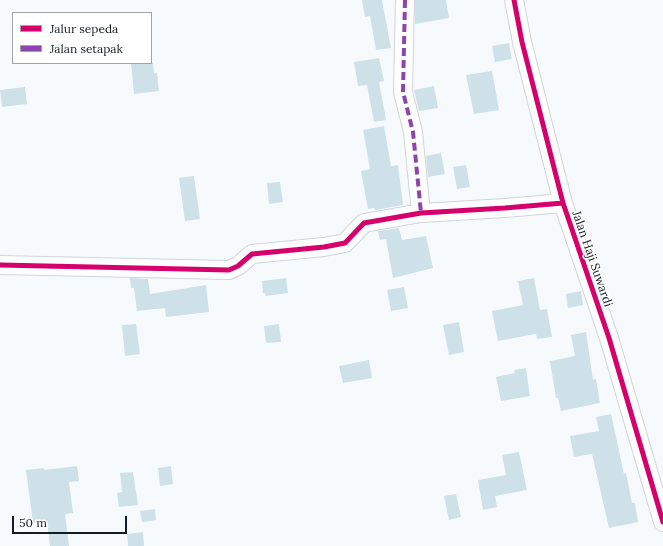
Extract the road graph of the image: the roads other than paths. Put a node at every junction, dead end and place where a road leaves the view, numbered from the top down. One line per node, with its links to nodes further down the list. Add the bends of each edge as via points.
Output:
1 (405, 0): 4 (street, via 403,92 413,132)
2 (514, 0): 3 (street, Jalan Haji Suwardi, via 522,42)
3 (563, 203): 4 (street); 6 (street, Jalan Haji Suwardi, via 609,338)
4 (421, 212): 5 (street, via 364,222 345,242 324,247 252,254 229,270)
5 (0, 265)
6 (663, 522)

